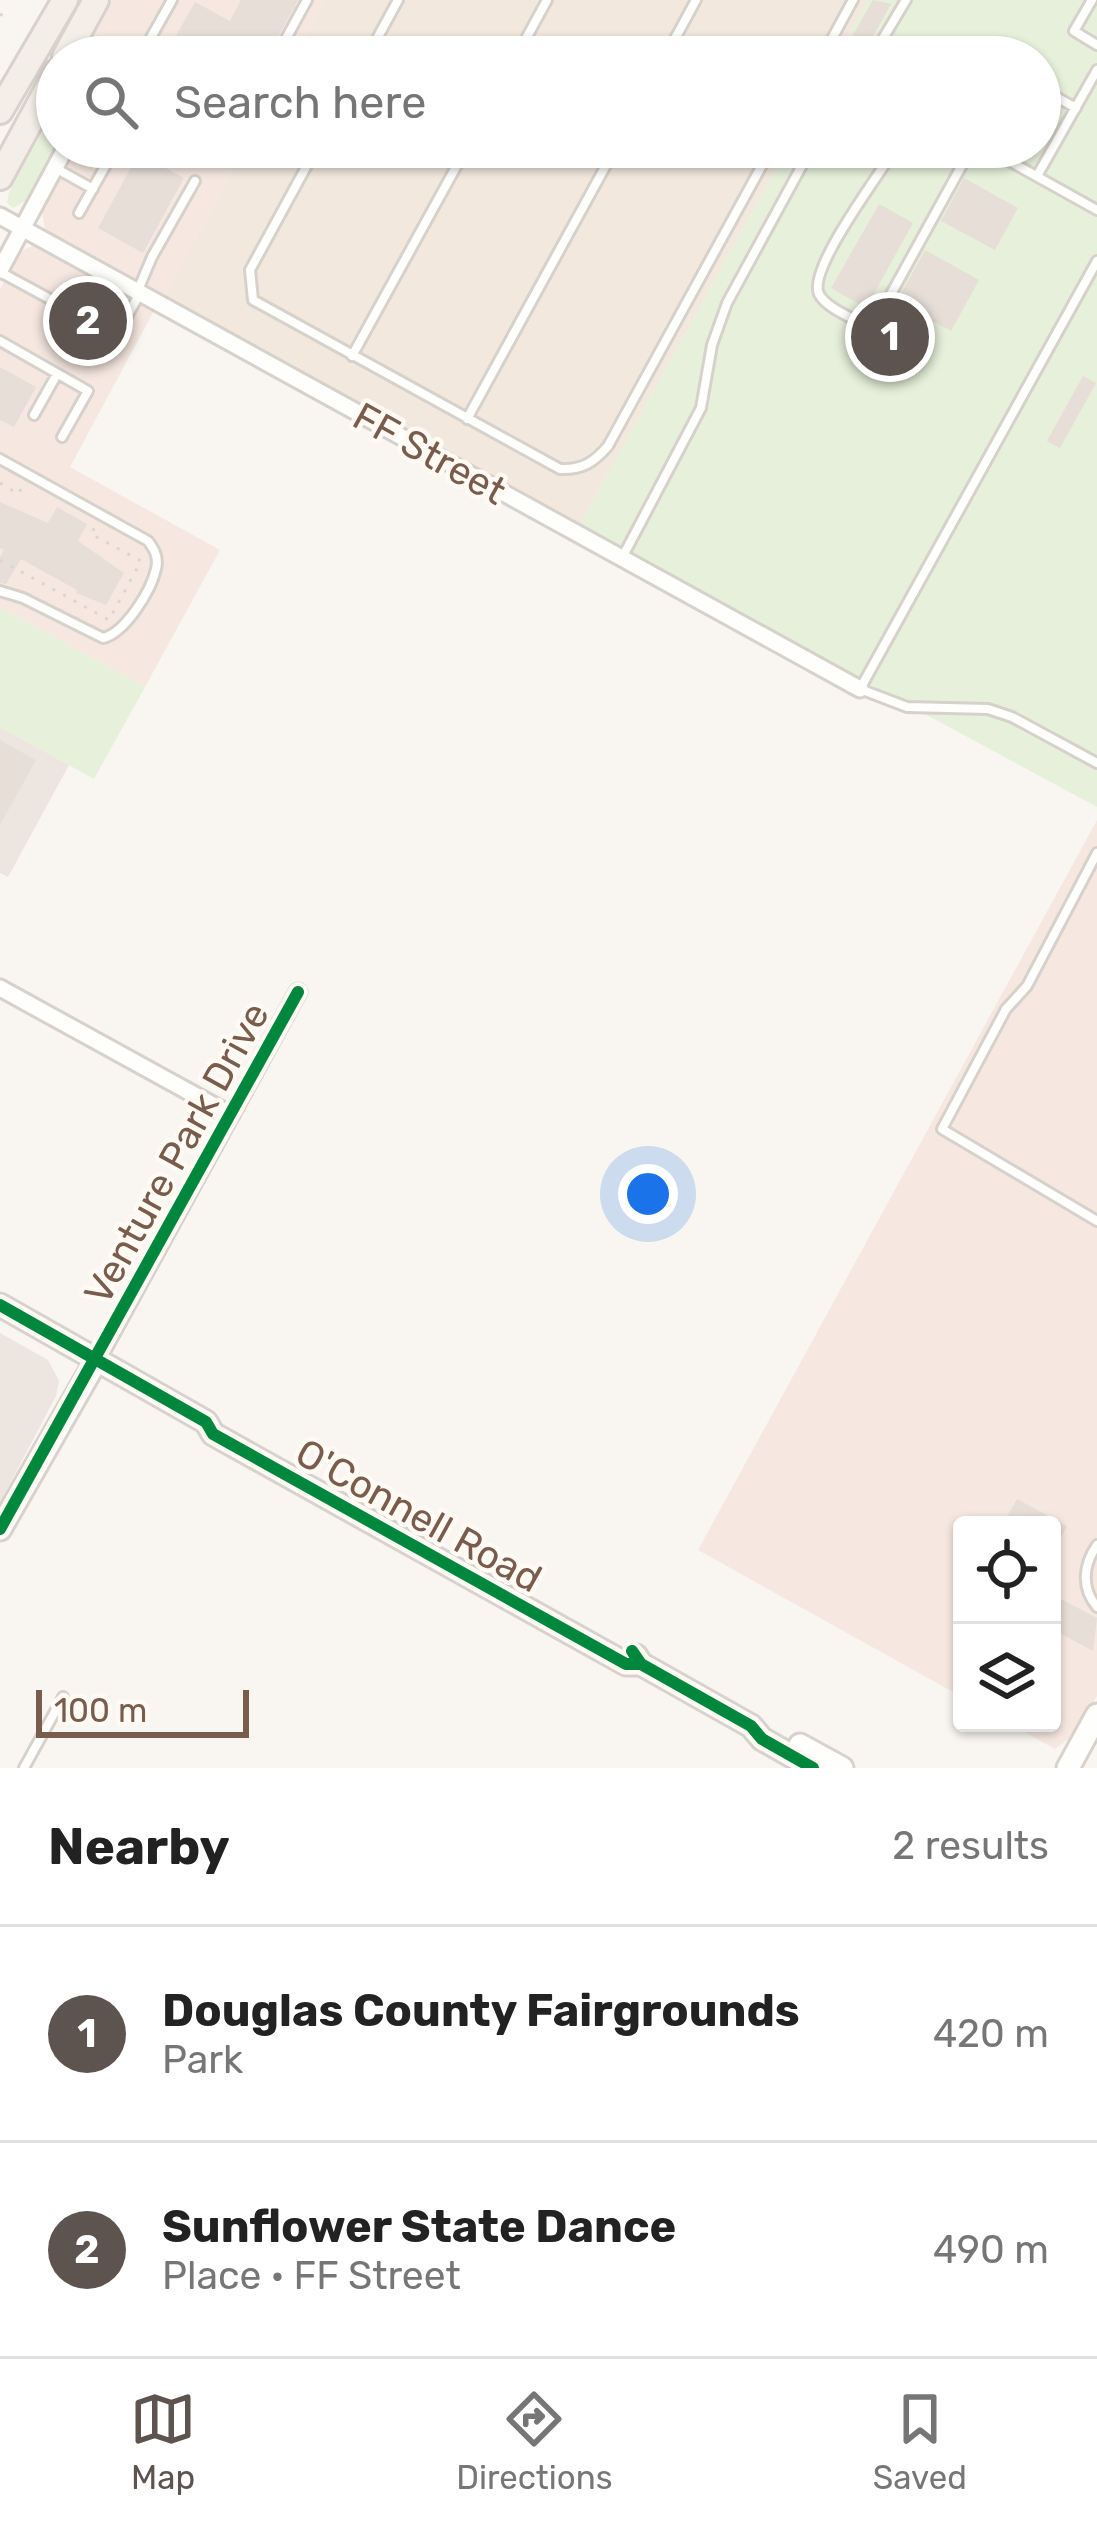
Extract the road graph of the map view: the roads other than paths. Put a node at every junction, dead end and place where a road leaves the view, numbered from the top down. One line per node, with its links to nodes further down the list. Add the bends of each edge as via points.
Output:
1 (65, 0): 11 (main road)
2 (95, 0): 12 (main road)
3 (172, 0): 13 (lane)
4 (307, 0): 14 (lane)
5 (398, 0): 15 (lane)
6 (547, 0): 16 (lane)
7 (696, 0): 17 (lane)
8 (853, 0): 18 (lane)
9 (906, 0): 19 (lane)
10 (1092, 0): 20 (lane, via 1074,31)
11 (44, 36)
12 (76, 36)
13 (152, 36)
14 (287, 36)
15 (378, 36)
16 (527, 36)
17 (676, 36)
18 (833, 36)
19 (885, 36)
20 (1097, 44)
21 (36, 50): 27 (main road)
22 (1097, 70): 23 (lane)
23 (1086, 89): 24 (lane); 26 (lane)
24 (1097, 96)
25 (1061, 100): 26 (lane)
26 (1076, 108): 29 (lane)
27 (0, 111)
28 (36, 111): 42 (main road)
29 (1061, 134)
30 (55, 168): 44 (lane); 48 (street)
31 (104, 168): 44 (lane)
32 (306, 168): 55 (lane, via 250,270 250,291 261,308)
33 (455, 168): 55 (lane)
34 (604, 168): 58 (lane)
35 (760, 168): 58 (lane, via 595,461 560,470)
36 (801, 168): 61 (lane, via 727,303 694,426)
37 (882, 168): 38 (lane, via 818,281 826,301 866,326)
38 (960, 168)
39 (1022, 168): 41 (lane)
40 (1042, 168): 41 (lane)
41 (1037, 176): 45 (lane)
42 (0, 178)
43 (195, 181): 51 (lane)
44 (93, 189): 46 (lane)
45 (1097, 210)
46 (79, 213)
47 (0, 216): 48 (street, FF Street)
48 (22, 228): 50 (street); 51 (street, FF Street)
49 (1097, 261): 63 (lane)
50 (0, 271): 52 (lane)
51 (139, 292): 54 (lane); 61 (street, FF Street)
52 (61, 305)
53 (0, 341): 56 (lane)
54 (109, 349)
55 (352, 357): 58 (lane)
56 (57, 374): 57 (lane); 59 (lane, via 88,391)
57 (34, 415)
58 (467, 419)
59 (62, 437)
60 (0, 459): 62 (lane, via 148,541 157,558 124,629 103,638)
61 (622, 559): 63 (street, FF Street)
62 (0, 591)
63 (860, 688): 64 (lane, via 907,707 988,709)
64 (1097, 763)
65 (1097, 854): 69 (lane, via 942,1129)
66 (0, 988): 68 (street)
67 (298, 992): 68 (street, Venture Park Drive)
68 (231, 1115): 71 (street, Venture Park Drive)
69 (1097, 1222)
70 (0, 1305): 71 (street, O'Connell Road)
71 (96, 1361): 72 (street, Venture Park Drive); 77 (street, O'Connell Road, via 634,1652 641,1664)
72 (0, 1529)
73 (1097, 1545): 74 (lane, via 1085,1581)
74 (1097, 1607)
75 (63, 1697): 78 (lane)
76 (1097, 1715): 81 (street)
77 (751, 1726): 79 (street, O'Connell Road); 80 (street, O'Connell Road)
78 (24, 1768)
79 (813, 1768)
80 (842, 1768)
81 (1068, 1768)

